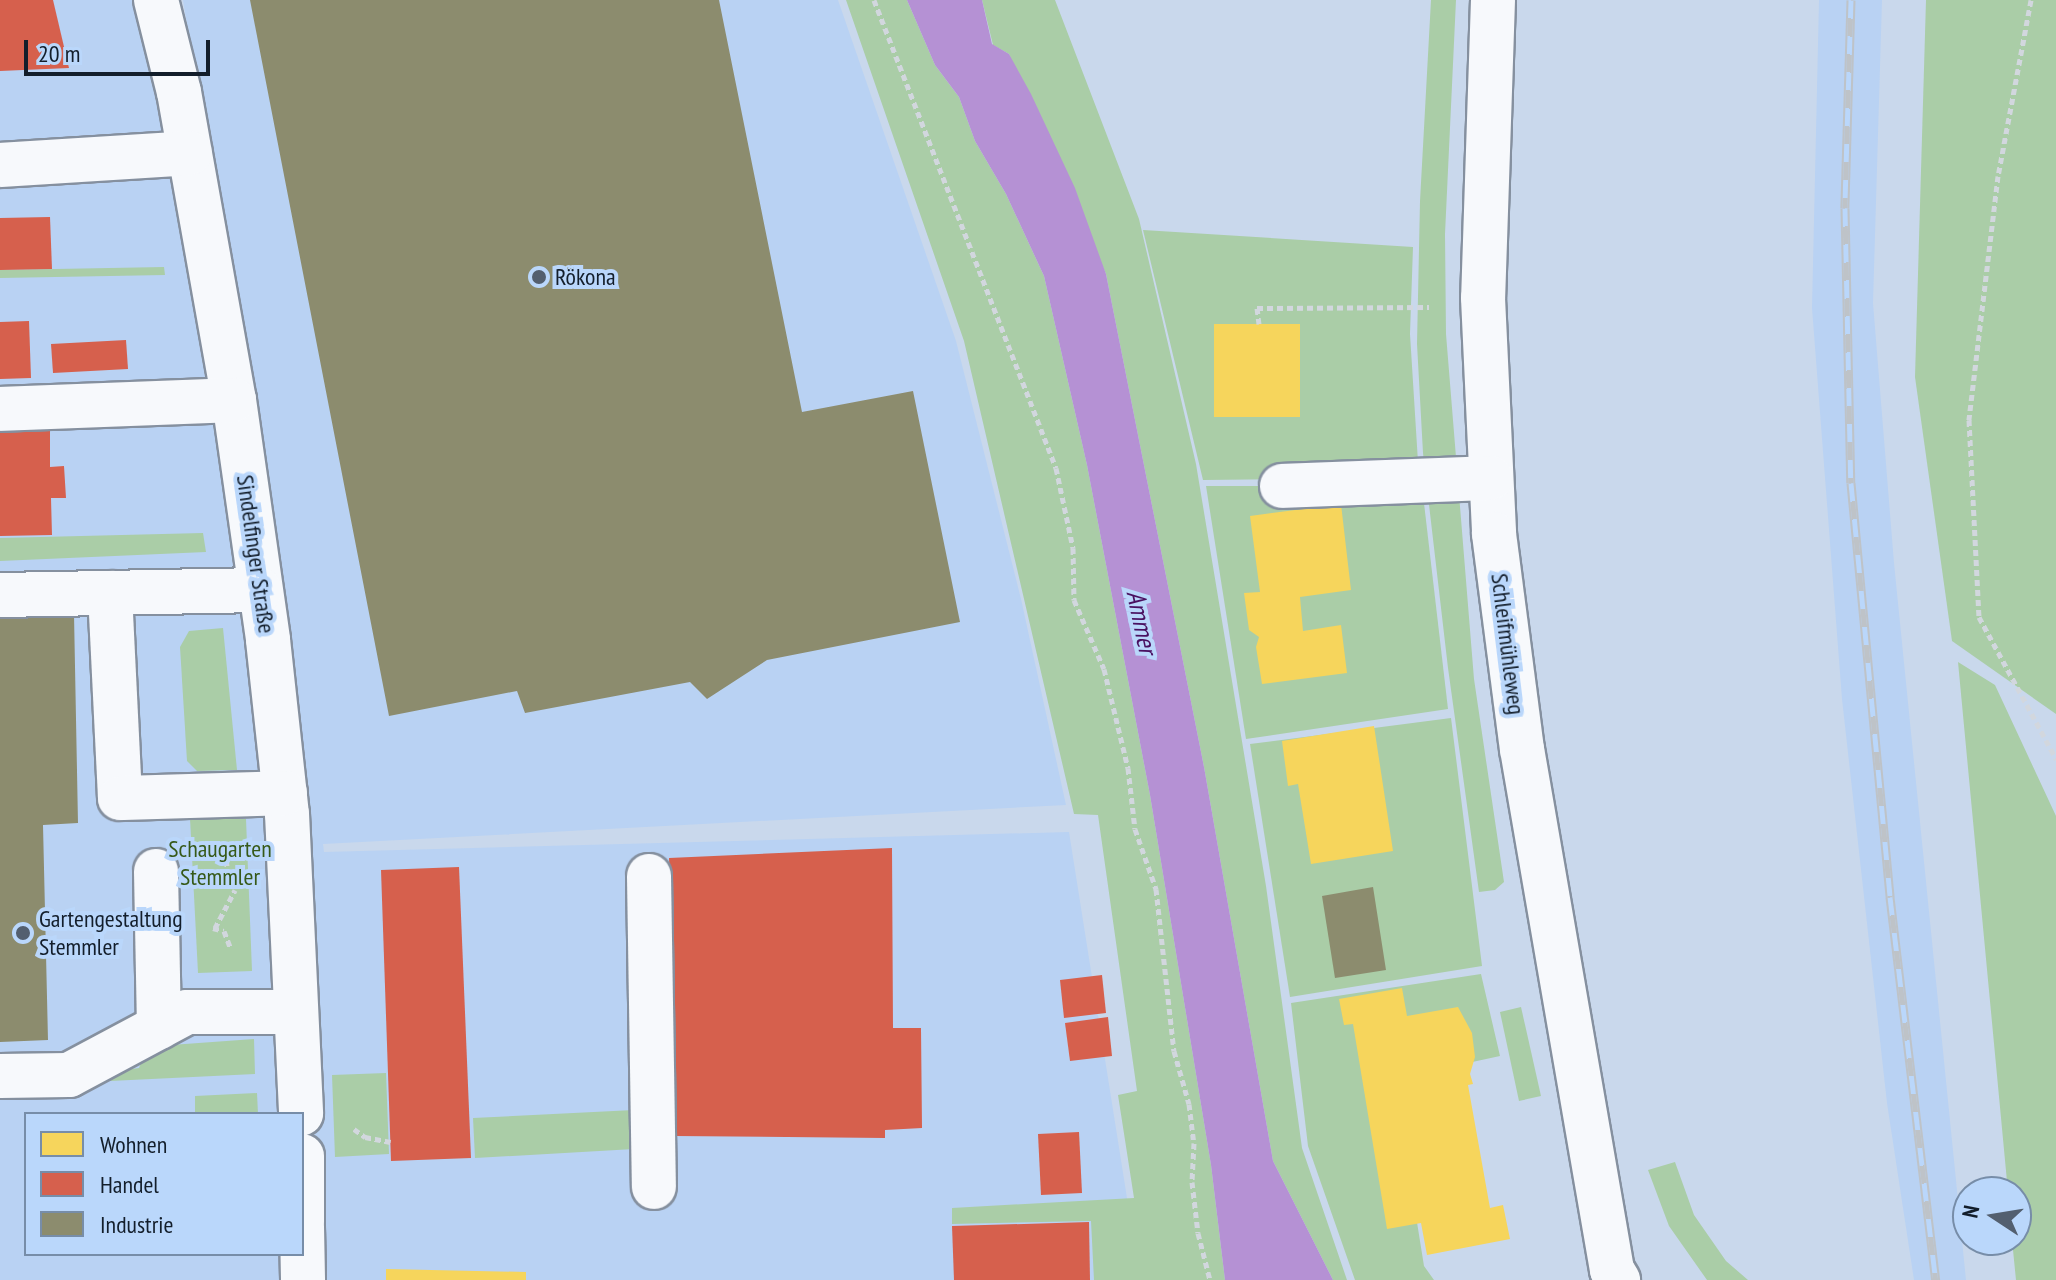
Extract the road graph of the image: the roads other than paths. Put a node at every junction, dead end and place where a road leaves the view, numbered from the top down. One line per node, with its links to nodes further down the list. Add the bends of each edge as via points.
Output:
1 (156, 0): 3 (street, Sindelfinger Straße)
2 (1493, 0): 7 (street, Schleifmühleweg, via 1483,307)
3 (190, 153): 4 (street); 5 (street, Sindelfinger Straße)
4 (0, 165)
5 (234, 400): 6 (street); 9 (street, Sindelfinger Straße)
6 (0, 409)
7 (1491, 478): 8 (street); 22 (street, Schleifmühleweg, via 1522,749 1612,1270)
8 (1282, 486)
9 (260, 590): 10 (street); 12 (street, Sindelfinger Straße)
10 (110, 593): 11 (street); 12 (street, via 120,798)
11 (0, 595)
12 (285, 793): 15 (street, Sindelfinger Straße)
13 (156, 871): 16 (street)
14 (649, 876): 19 (street)
15 (295, 1012): 16 (street, via 187,1012); 18 (street, Sindelfinger Straße)
16 (159, 1027): 17 (street, via 69,1075)
17 (0, 1076)
18 (301, 1112)
19 (654, 1187)
20 (303, 1256): 21 (street)
21 (303, 1280)
22 (1618, 1280)

